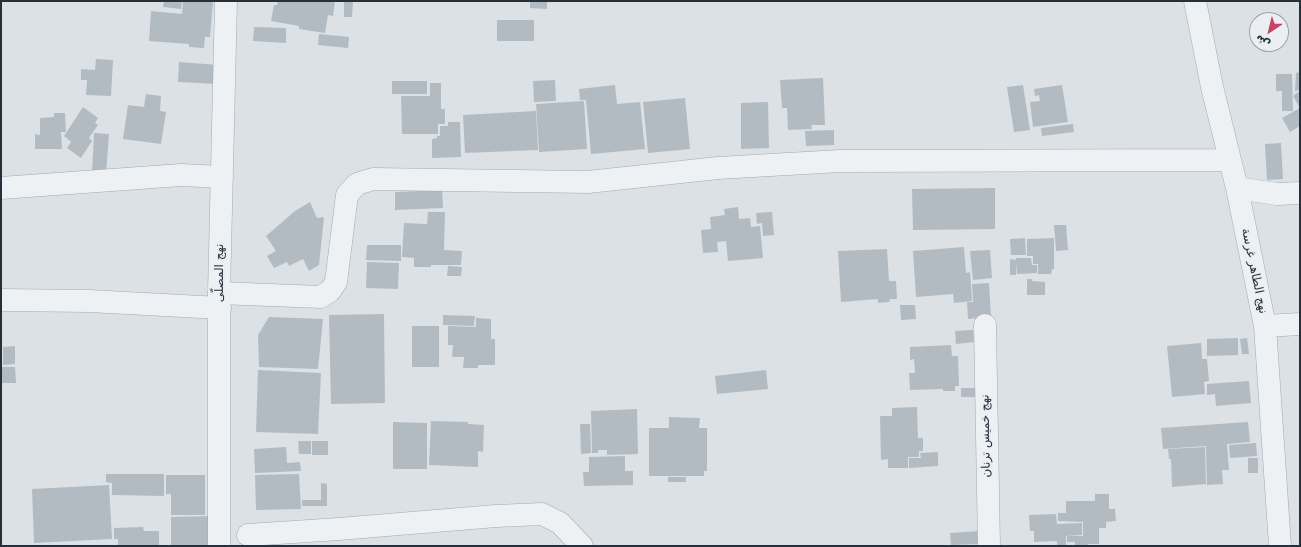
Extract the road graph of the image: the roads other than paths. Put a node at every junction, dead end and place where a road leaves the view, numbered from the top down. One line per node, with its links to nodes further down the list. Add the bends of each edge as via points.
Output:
1 (226, 1): 4 (street, نهج المصلّى)
2 (1195, 1): 3 (street, نهج الطاهر غرسة)
3 (1230, 160): 6 (street, نهج الطاهر غرسة); 9 (street, via 840,161 718,168 588,182 373,178 357,184 347,195 336,282 330,292 321,297)
4 (222, 177): 5 (street, via 181,175); 9 (street, نهج المصلّى)
5 (1, 188)
6 (1237, 188): 7 (street, via 1277,194); 12 (street, نهج الطاهر غرسة)
7 (1300, 193)
8 (1, 300): 9 (street)
9 (220, 300): 14 (street, نهج المصلّى)
10 (1300, 324): 12 (street)
11 (984, 325): 16 (street, نهج خميس ترنان)
12 (1265, 326): 17 (street, نهج الطاهر غرسة)
13 (248, 535): 15 (street, via 542,514 560,523)
14 (219, 546)
15 (582, 546)
16 (988, 546)
17 (1280, 546)

